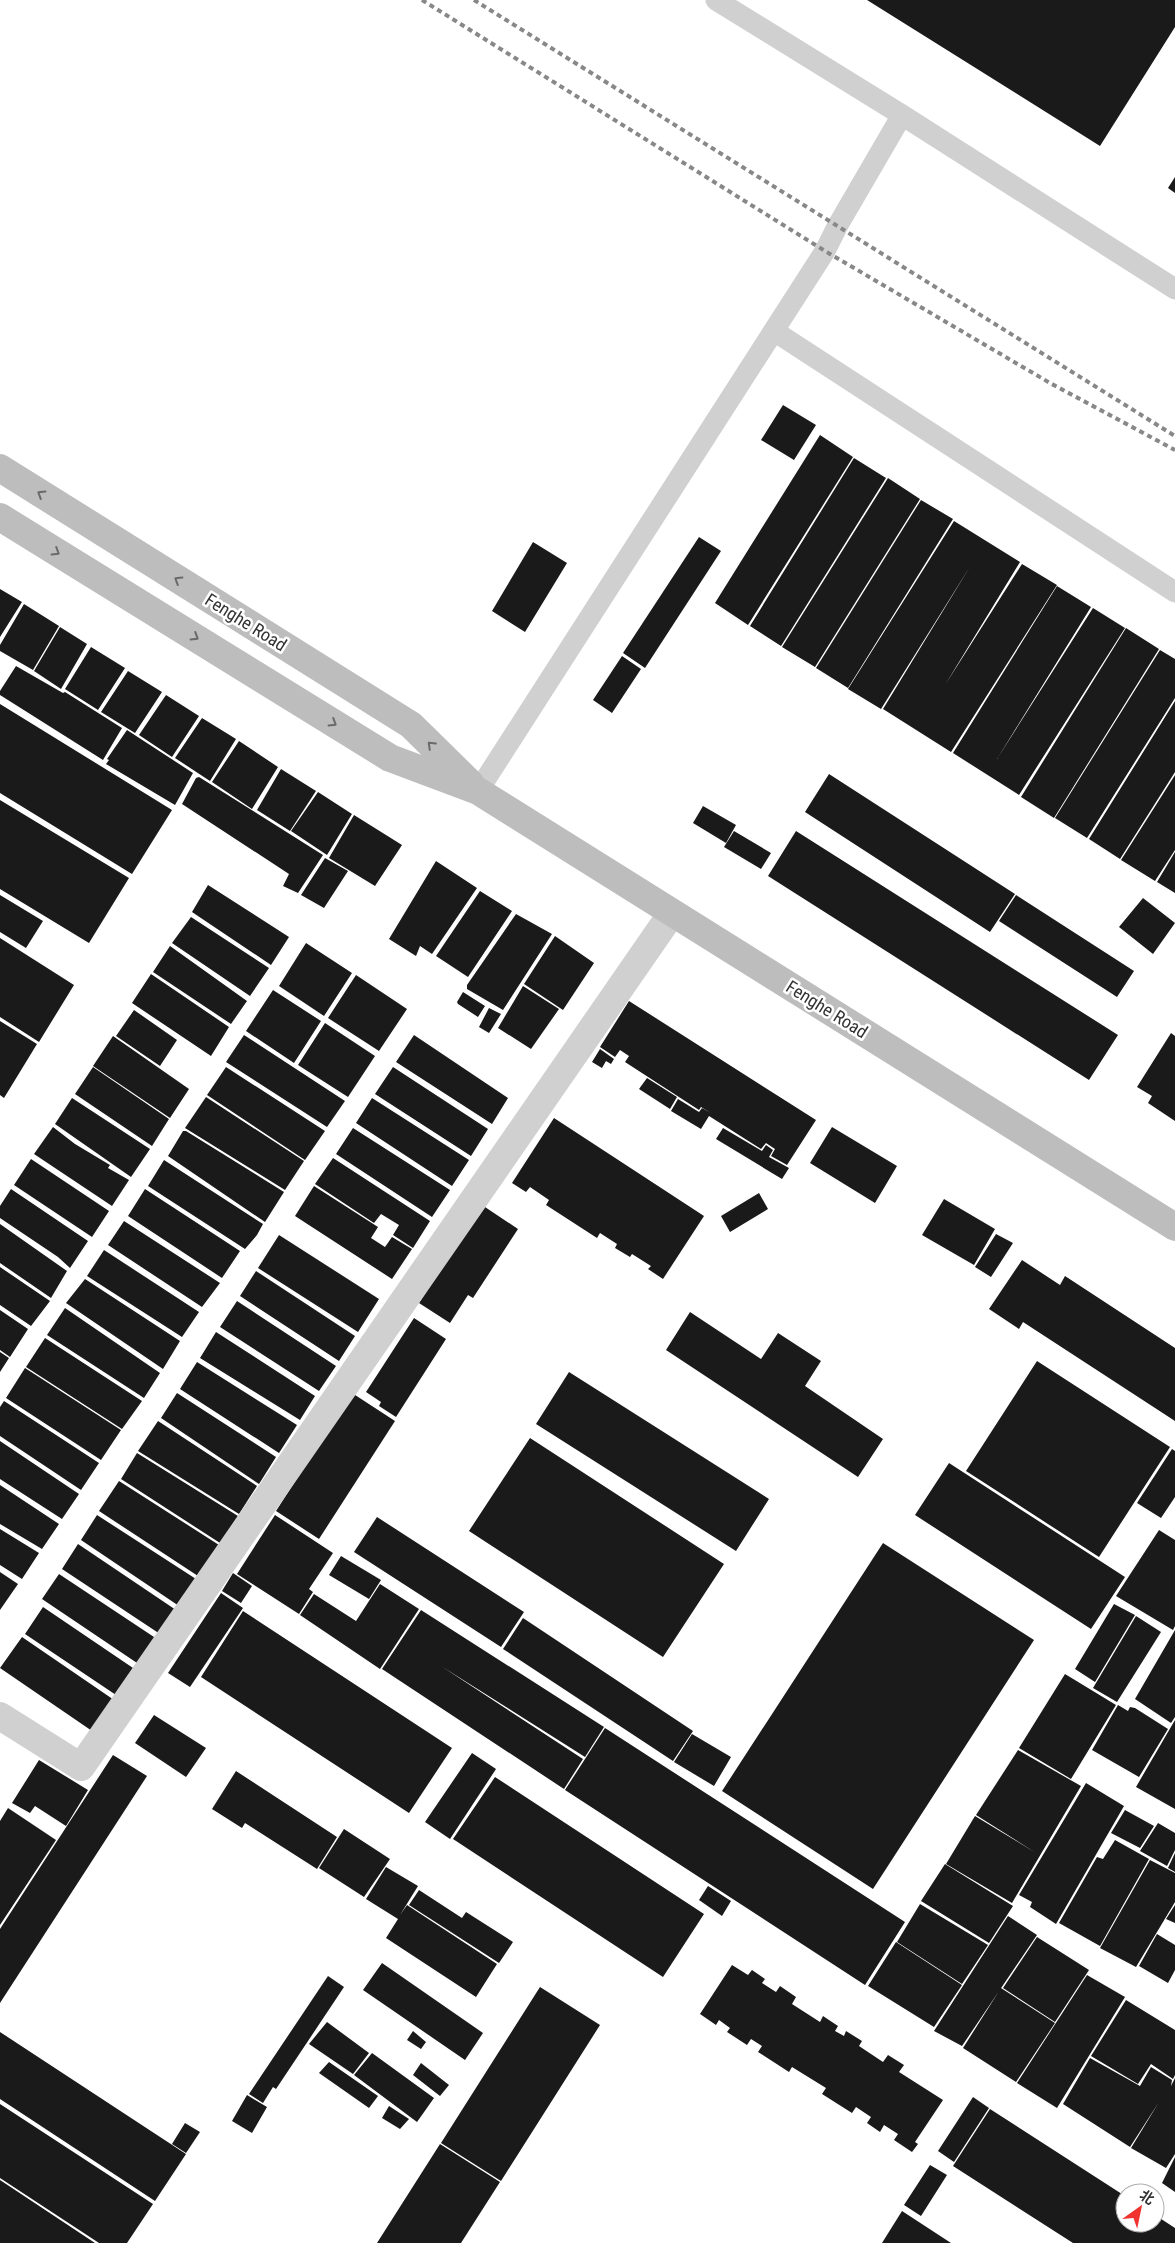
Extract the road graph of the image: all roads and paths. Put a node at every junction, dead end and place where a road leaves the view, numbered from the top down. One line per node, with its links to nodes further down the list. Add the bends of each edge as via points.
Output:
1 (716, 0): 2 (lane)
2 (902, 115): 3 (lane); 4 (lane, via 825,251)
3 (1175, 289)
4 (774, 331): 7 (lane); 8 (lane)
5 (0, 468): 8 (main road, Fenghe Road, one-way to 5, via 411,725)
6 (0, 517): 8 (main road, Fenghe Road, one-way to 8, via 390,758)
7 (1175, 592)
8 (478, 791): 9 (main road, Fenghe Road)
9 (672, 913): 10 (main road, Fenghe Road); 11 (street, via 81,1767)
10 (1175, 1226)
11 (0, 1716)

